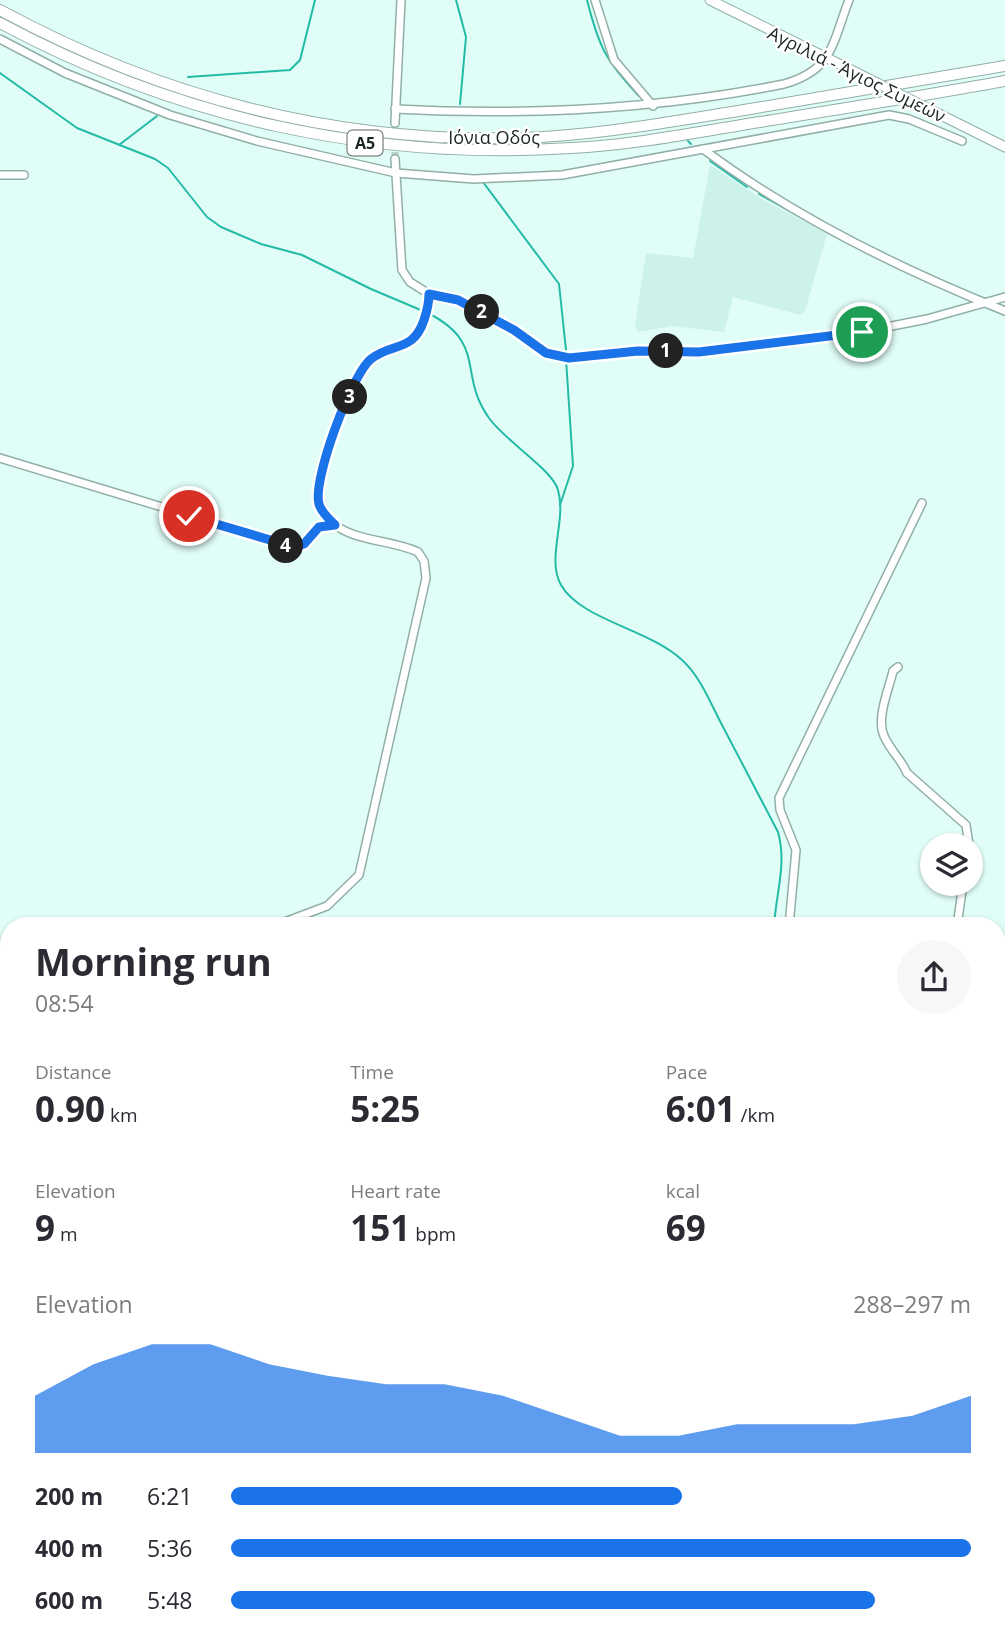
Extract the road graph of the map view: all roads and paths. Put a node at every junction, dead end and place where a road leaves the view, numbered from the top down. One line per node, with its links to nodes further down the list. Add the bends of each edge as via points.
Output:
1 (401, 0): 13 (street)
2 (595, 0): 12 (street, via 614,60)
3 (710, 0): 5 (main road, Αγριλιά - Άγιος Συμεών)
4 (849, 0): 9 (street)
5 (723, 3): 9 (main road, Αγριλιά - Άγιος Συμεών)
6 (0, 9): 10 (highway, Ιόνια Οδός / Α5, via 92,55 195,94 310,122 443,137 586,133)
7 (0, 23): 11 (highway, Ιόνια Οδός / Α5, via 97,70 225,116 404,148 574,148)
8 (0, 40): 19 (street, via 65,74 170,115 257,141)
9 (826, 60): 12 (street, via 815,73 784,84); 16 (main road, Αγριλιά - Άγιος Συμεών, bridge)
10 (1005, 66)
11 (1005, 82)
12 (653, 106): 13 (street, via 543,113)
13 (395, 109): 14 (street)
14 (396, 123)
15 (962, 141): 17 (street, via 909,119 889,116)
16 (1005, 147)
17 (703, 149): 19 (street, via 526,179); 24 (street, via 786,205)
18 (395, 159): 19 (street)
19 (396, 173): 22 (street, via 402,270 410,282)
20 (0, 175): 21 (street)
21 (24, 175)
22 (429, 294): 24 (street, via 458,300 546,353 569,358 638,351 699,352 862,332); 28 (street, via 416,337 369,362 335,429 320,472 318,499)
23 (1005, 297): 24 (street)
24 (984, 303): 25 (street)
25 (1005, 311)
26 (1, 460): 28 (street, via 294,547 304,544 319,527)
27 (922, 503): 33 (street, via 779,798 796,850)
28 (335, 525): 32 (street, via 415,551 424,561 426,578 359,875 327,906)
29 (898, 667): 30 (street, via 893,671 881,723 884,736 907,773 967,825)
30 (968, 833)
31 (961, 896): 34 (street)
32 (298, 917)
33 (790, 917)
34 (958, 917)

